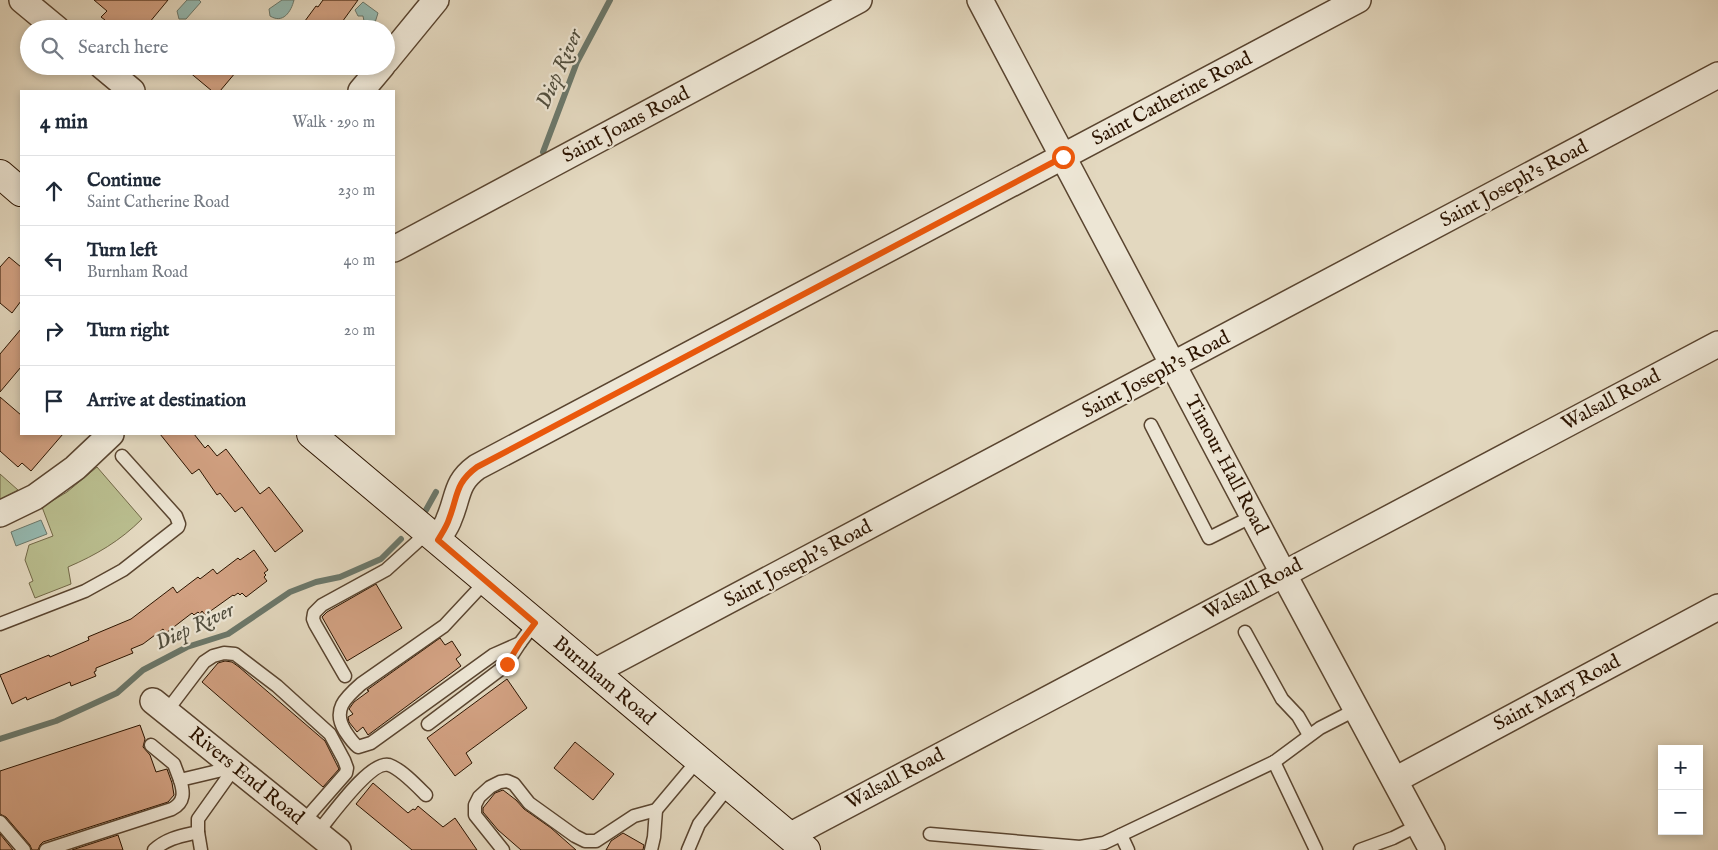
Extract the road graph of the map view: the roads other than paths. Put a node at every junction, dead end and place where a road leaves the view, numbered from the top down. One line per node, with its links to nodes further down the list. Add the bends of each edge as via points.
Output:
1 (22, 0): 6 (street)
2 (859, 0): 16 (street, Saint Joans Road)
3 (980, 0): 13 (street, Timour Hall Road)
4 (1358, 0): 13 (street, Saint Catherine Road)
5 (426, 4): 7 (street)
6 (46, 20)
7 (395, 48)
8 (113, 75): 11 (street)
9 (374, 75): 12 (street)
10 (1718, 76): 18 (street, Saint Joseph's Road)
11 (131, 90)
12 (362, 90)
13 (1063, 157): 18 (street, Timour Hall Road); 25 (street, Saint Catherine Road, via 477,467 460,484 449,521)
14 (0, 174): 15 (street)
15 (20, 191)
16 (395, 248)
17 (1718, 344): 26 (street, Walsall Road)
18 (1173, 366): 24 (street, Timour Hall Road); 32 (street, Saint Joseph's Road)
19 (1151, 425): 24 (lane, via 1209,538)
20 (110, 435): 23 (street, via 75,468 35,497)
21 (312, 435): 25 (street, Burnham Road)
22 (122, 456): 29 (lane, via 176,516 178,528 123,570 85,591)
23 (0, 514)
24 (1253, 516): 26 (street, Timour Hall Road)
25 (422, 528): 27 (street, Burnham Road); 33 (lane, via 386,570 322,605 314,613 315,624)
26 (1283, 573): 35 (street, Timour Hall Road); 53 (street, Walsall Road)
27 (486, 581): 31 (street, Burnham Road); 31 (lane, via 444,626 351,692 343,703 340,722 352,742 358,747 372,743)
28 (1718, 607): 43 (street, Saint Mary Road)
29 (0, 624)
30 (1245, 632): 37 (lane, via 1282,699 1298,716)
31 (527, 633): 32 (street, Burnham Road); 36 (lane, via 505,666)
32 (594, 672): 39 (street, Burnham Road)
33 (345, 676)
34 (160, 706): 41 (street, Rivers End Road); 49 (lane, via 204,662 224,653 235,654 277,686 330,734 347,768)
35 (1357, 709): 37 (lane); 43 (street, Timour Hall Road)
36 (428, 724)
37 (1309, 735): 40 (lane)
38 (151, 745): 42 (lane, via 174,764)
39 (698, 760): 44 (street, Burnham Road); 46 (lane)
40 (1274, 762): 52 (lane); 63 (lane)
41 (235, 767): 42 (lane); 49 (street, Rivers End Road); 50 (lane, via 198,819)
42 (180, 780): 55 (lane, via 183,790 178,806)
43 (1395, 780): 48 (street, Timour Hall Road)
44 (729, 786): 53 (street, Burnham Road); 61 (lane, via 699,824)
45 (426, 794): 49 (lane, via 395,768 380,765 365,775)
46 (656, 810): 59 (lane, via 634,816 596,841 585,841 529,803 514,784 500,782 479,797 474,805 474,815); 60 (lane)
47 (0, 822): 54 (lane)
48 (1419, 825): 64 (lane); 65 (street, Timour Hall Road)
49 (310, 828): 58 (street, Rivers End Road)
50 (198, 832): 56 (lane, via 169,839); 57 (lane)
51 (930, 834): 52 (lane, via 1080,847 1104,843)
52 (1121, 835): 62 (lane)
53 (797, 843)
54 (24, 850)
55 (46, 850)
56 (154, 850)
57 (201, 850)
58 (338, 850)
59 (503, 850)
60 (651, 850)
61 (688, 850)
62 (1128, 850)
63 (1316, 850)
64 (1360, 850)
65 (1432, 850)

